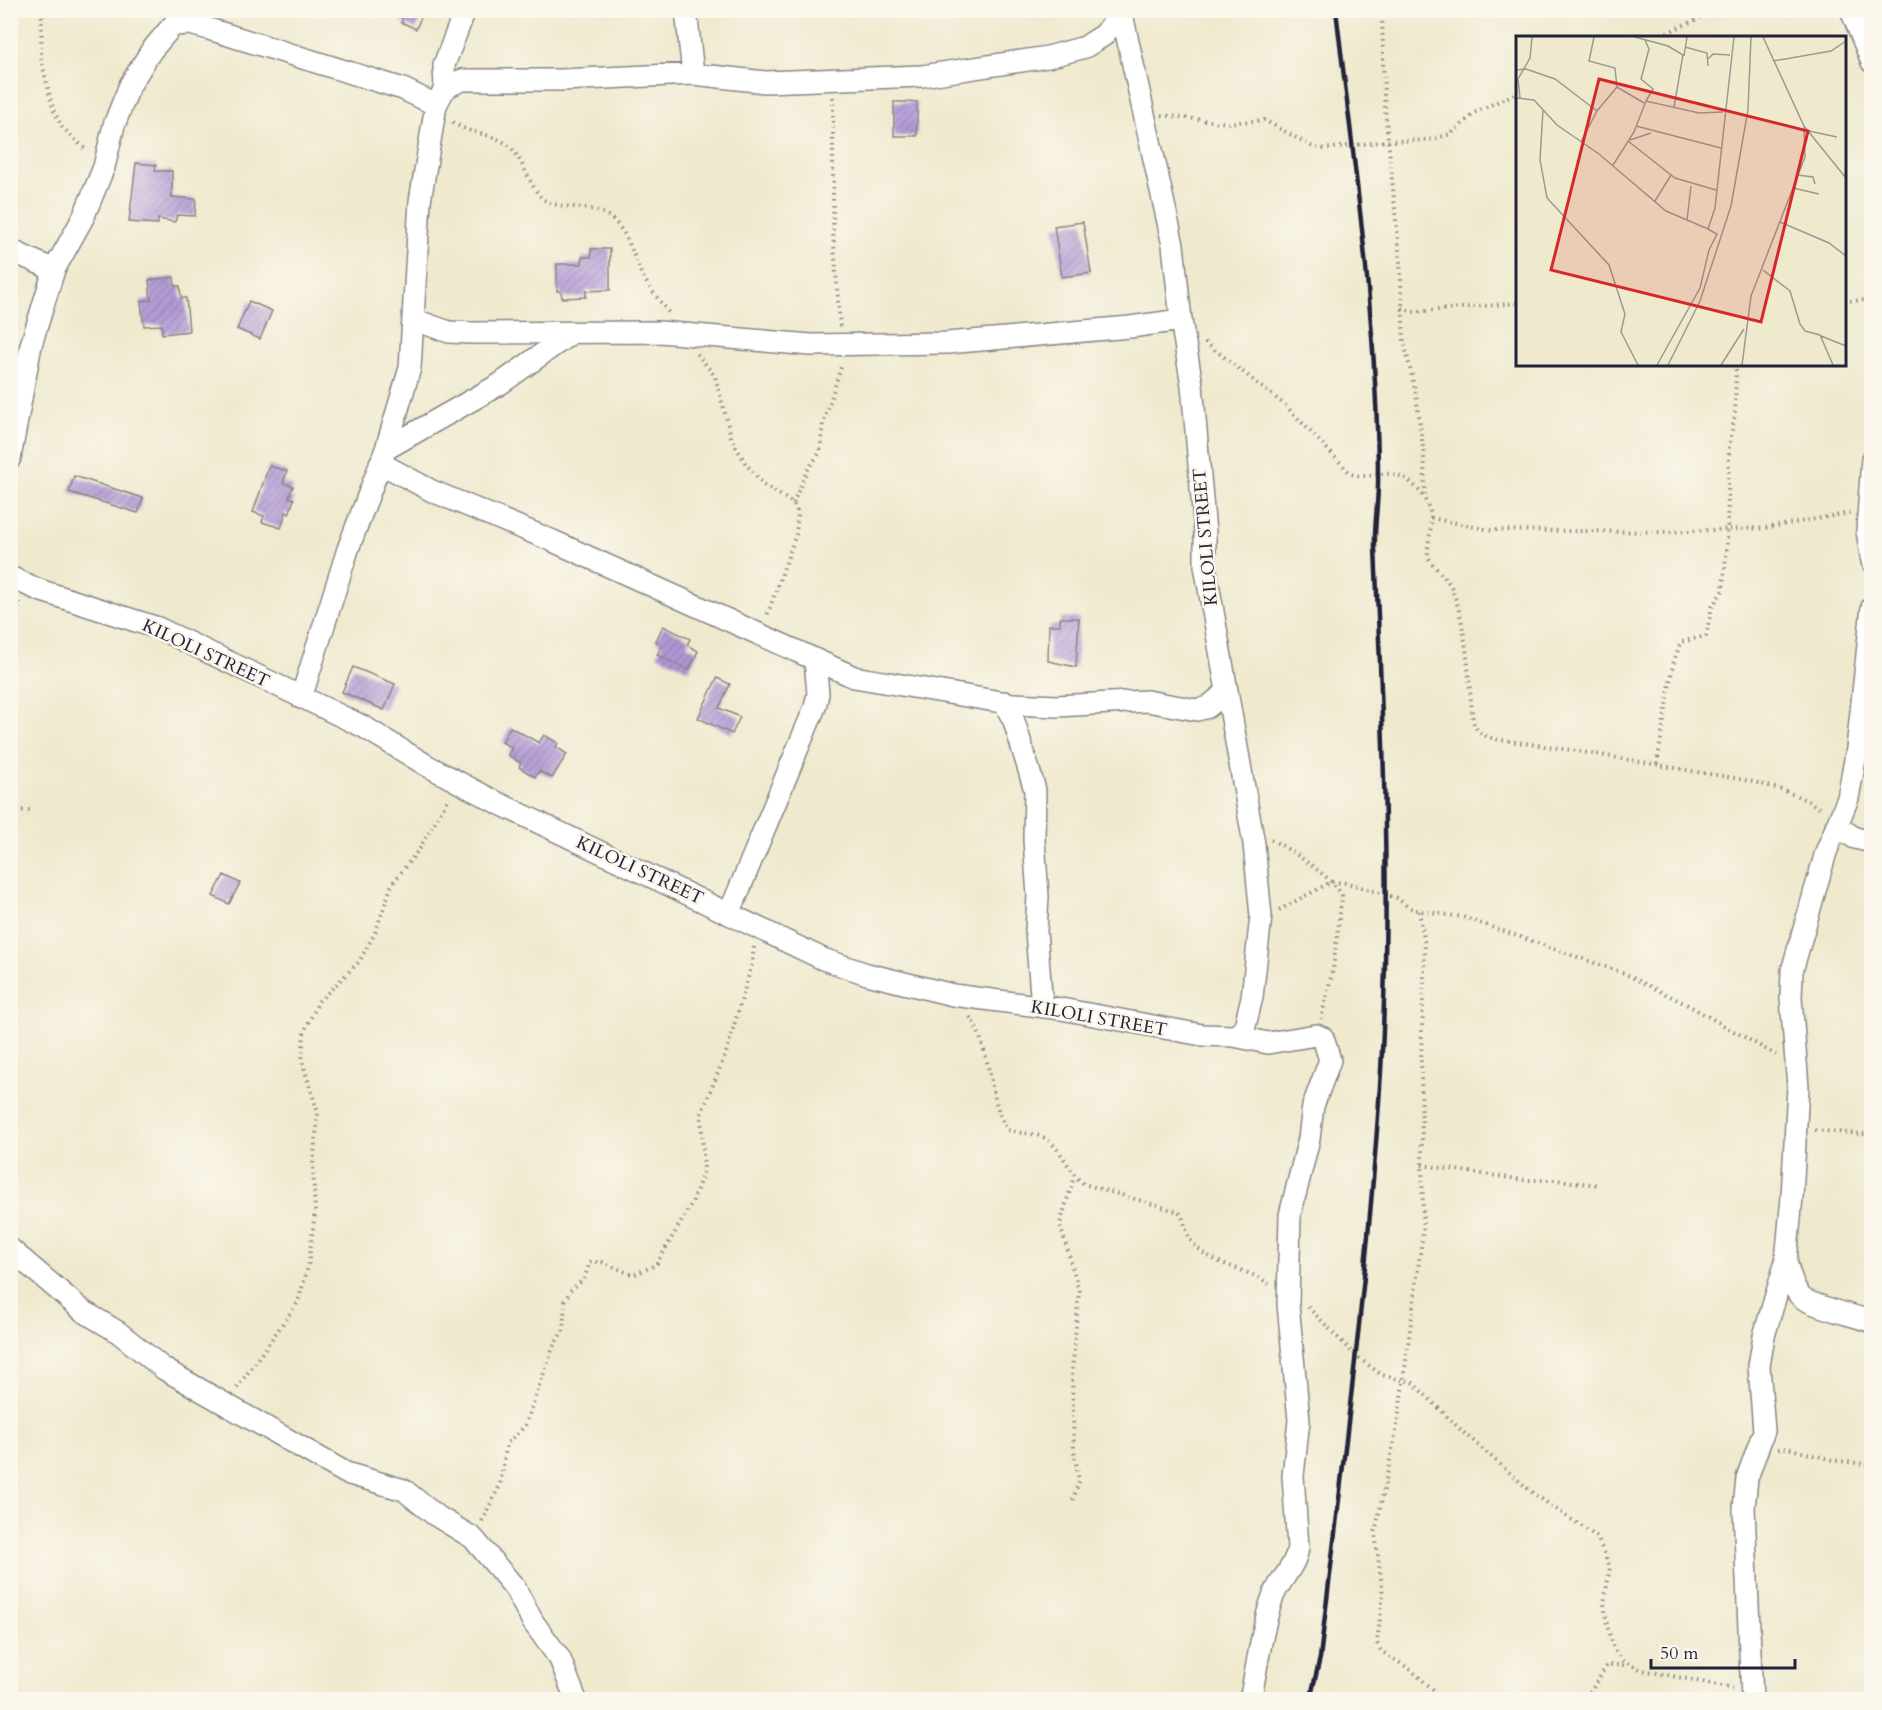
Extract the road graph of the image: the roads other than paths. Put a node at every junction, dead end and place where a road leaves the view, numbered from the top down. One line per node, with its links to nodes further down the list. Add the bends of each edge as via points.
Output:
1 (465, 10): 8 (street, via 444,65)
2 (686, 10): 7 (street)
3 (1851, 10): 6 (street)
4 (1121, 11): 7 (street, via 1096,42 1048,57 922,76 765,82); 12 (street, KILOLI STREET, via 1173,245)
5 (168, 18): 8 (street, via 403,89); 10 (street, via 129,86 83,218)
6 (1872, 63)
7 (693, 74): 8 (street, via 462,80)
8 (440, 96): 11 (street, via 418,221)
9 (10, 250): 10 (street)
10 (54, 270): 15 (street, via 31,345)
11 (415, 320): 13 (street, via 449,332); 14 (street, via 410,368)
12 (1180, 320): 13 (street, via 979,342 811,345 683,333); 22 (street, KILOLI STREET, via 1192,385 1205,566)
13 (570, 334): 14 (street, via 500,384)
14 (383, 456): 21 (street, via 432,491 553,541); 23 (street, via 348,549)
15 (10, 458)
16 (1872, 459): 17 (street)
17 (1869, 510): 18 (street, via 1867,531)
18 (1872, 561)
19 (14, 579): 23 (street, KILOLI STREET, via 158,628)
20 (1872, 607): 25 (street, via 1857,749 1848,798)
21 (815, 660): 24 (street, via 854,678 881,684); 27 (street, via 815,707)
22 (1225, 693): 24 (street, via 1208,707 1197,710 1147,701 1058,706); 29 (street, KILOLI STREET, via 1250,823 1261,922 1246,1023 1244,1030)
23 (301, 698): 27 (street, KILOLI STREET, via 364,727 457,782)
24 (1005, 702): 28 (street, via 1035,790 1036,930)
25 (1836, 826): 26 (street, via 1855,838); 31 (street, via 1792,971 1796,1129)
26 (1872, 842)
27 (738, 919): 28 (street, KILOLI STREET, via 847,968 953,995)
28 (1042, 1006): 29 (street, KILOLI STREET, via 1175,1031)
29 (1234, 1036): 35 (street, via 1268,1043 1316,1035 1323,1038 1330,1060 1313,1106 1290,1215 1288,1300 1299,1420 1293,1476 1297,1558 1271,1602)
30 (10, 1249): 34 (street, via 83,1311 118,1332 164,1369 346,1473 404,1491 473,1538 515,1588 560,1659)
31 (1786, 1261): 32 (street, via 1796,1288 1807,1302); 33 (street, via 1764,1335 1759,1366 1764,1431 1747,1478 1744,1508)
32 (1872, 1322)
33 (1752, 1696)
34 (576, 1700)
35 (1250, 1700)

